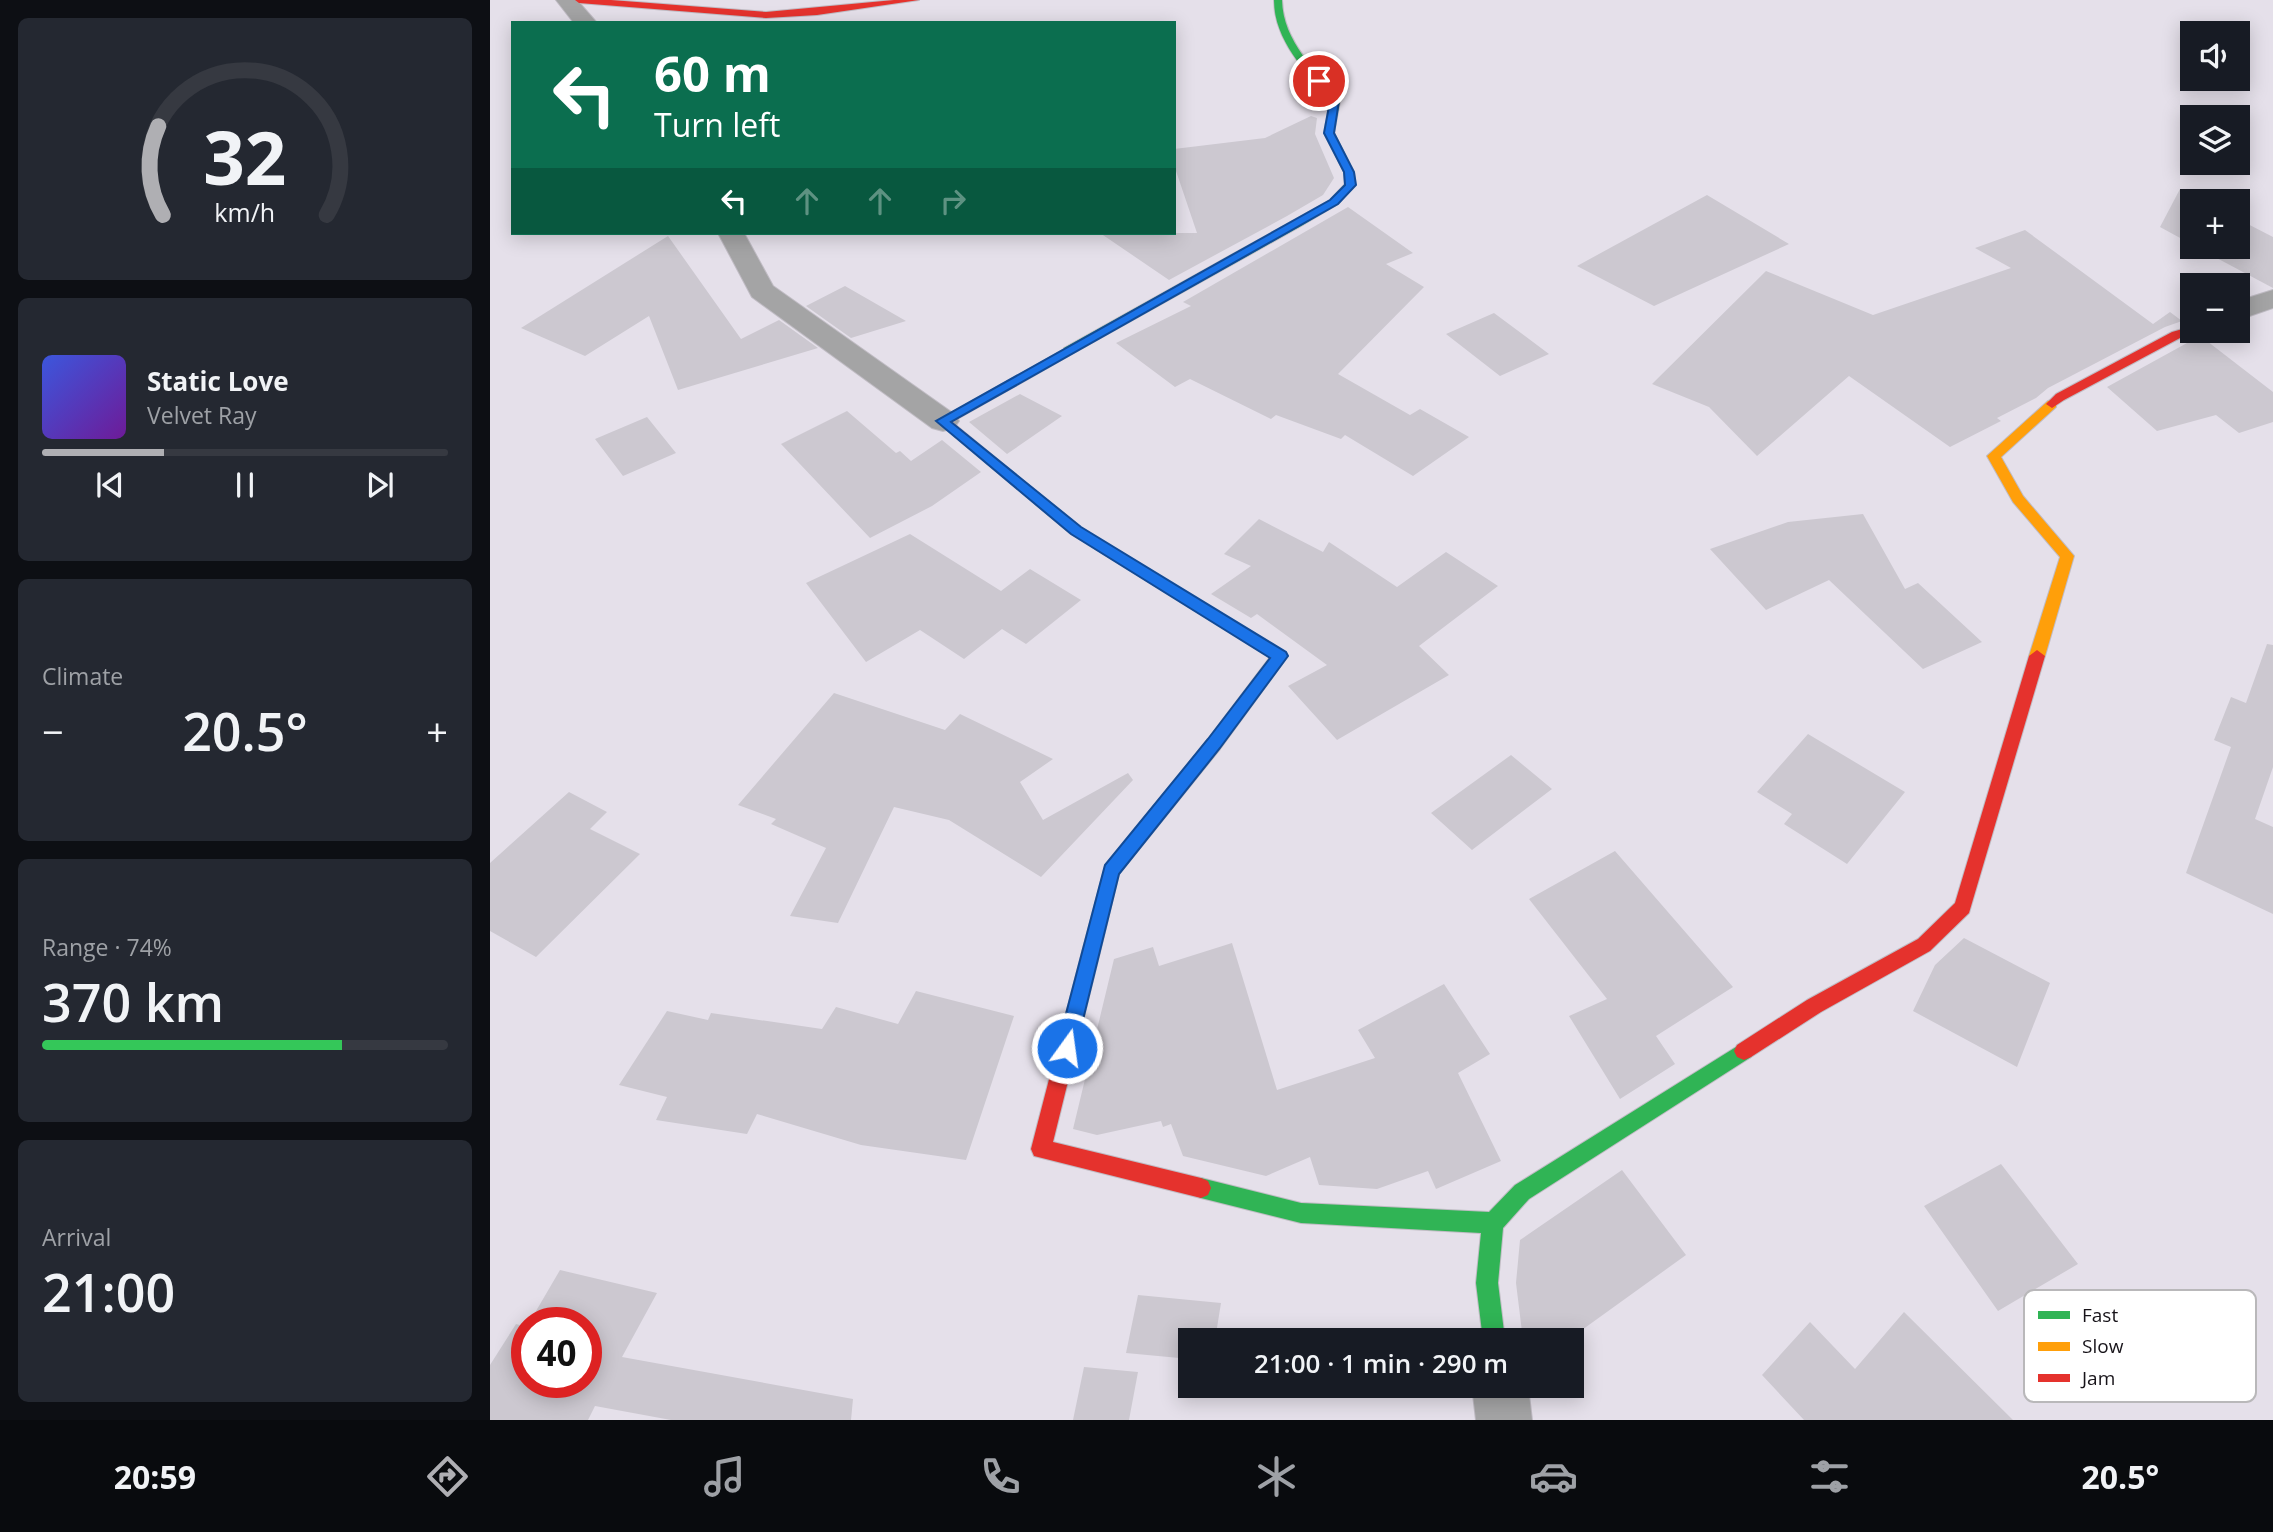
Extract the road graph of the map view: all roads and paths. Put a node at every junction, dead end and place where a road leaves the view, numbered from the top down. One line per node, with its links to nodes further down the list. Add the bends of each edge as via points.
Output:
1 (566, 0): 5 (street)
2 (579, 0): 3 (street, via 765,15)
3 (915, 0)
4 (1278, 0): 10 (street, via 1276,15 1288,39 1335,101 1329,133 1349,172 1350,185 1334,202 1297,224)
5 (584, 21)
6 (732, 235): 10 (street, via 762,291)
7 (2273, 298): 8 (street)
8 (2250, 307)
9 (2180, 334): 11 (street, via 2060,397 1994,456 2018,499 2067,556 1964,906 1924,945 1814,1006 1522,1192)
10 (943, 421): 11 (street, via 1076,531 1280,656 1111,871 1041,1149 1301,1213)
11 (1493, 1223): 12 (street, via 1487,1283)
12 (1493, 1328)
13 (1501, 1398): 14 (street)
14 (1504, 1420)

